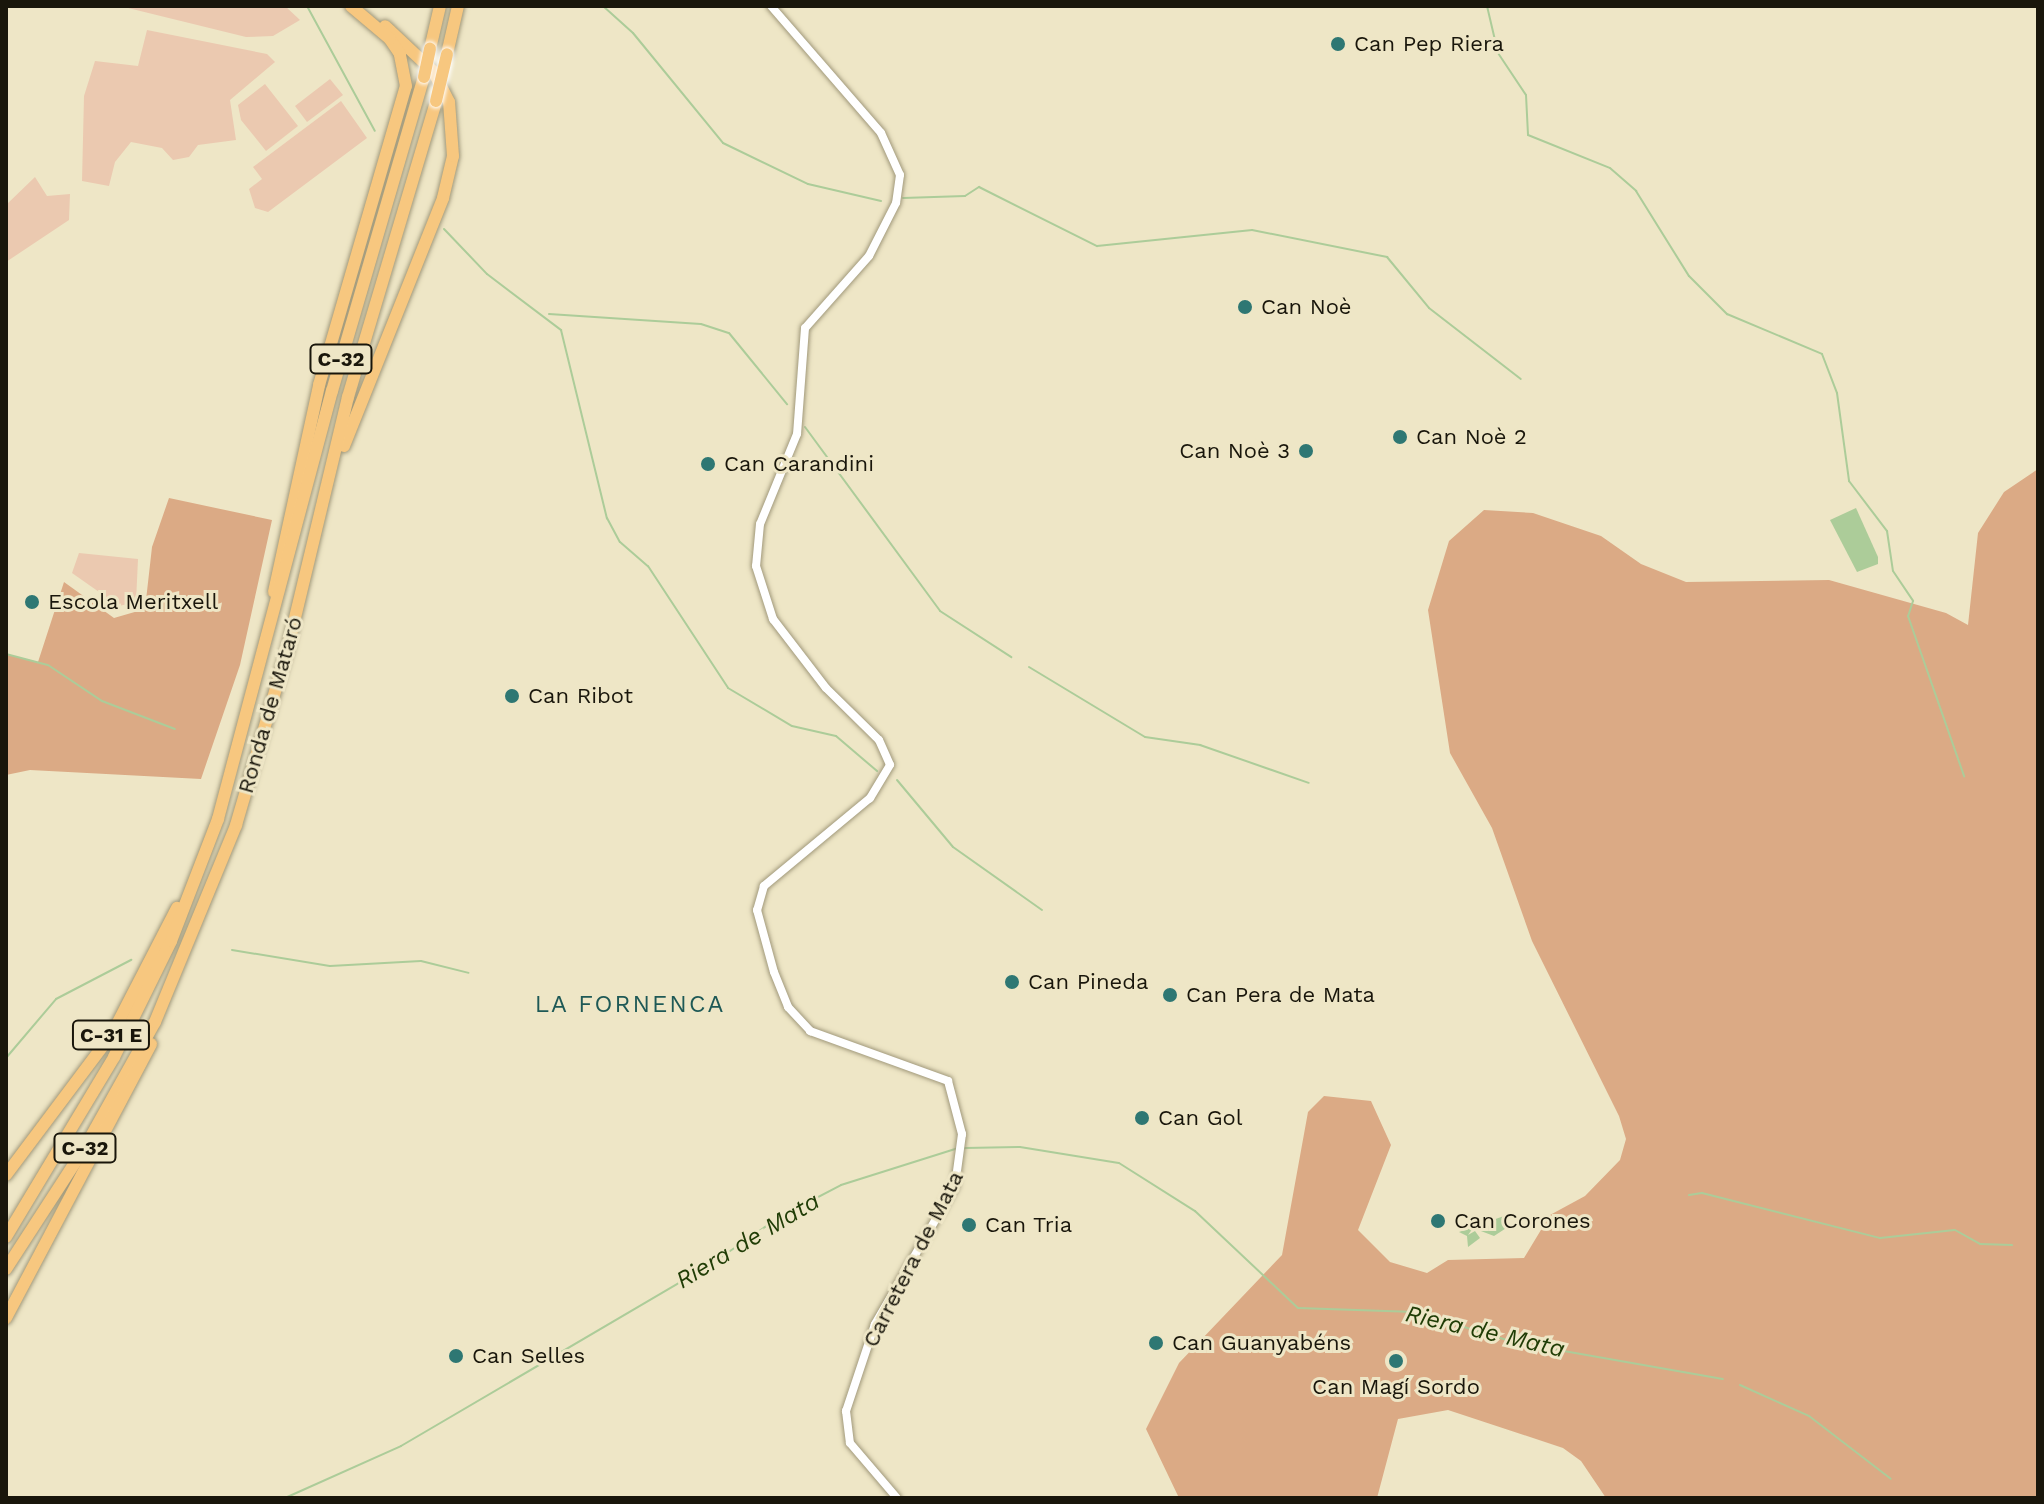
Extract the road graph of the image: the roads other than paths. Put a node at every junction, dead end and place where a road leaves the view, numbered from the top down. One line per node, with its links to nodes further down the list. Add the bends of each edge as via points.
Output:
1 (351, 6): 7 (highway, via 390,39 402,61 406,86 319,385)
2 (359, 6): 6 (highway, via 434,72 449,102 455,138 443,198)
3 (440, 6): 7 (highway, Ronda de Mataró / C-32, bridge, via 332,391)
4 (458, 6): 6 (highway, Ronda de Mataró / C-32, bridge)
5 (771, 6): 14 (street, Carretera de Mata, via 890,144 900,175 896,203 869,256 805,328 797,434 760,524 756,551 758,580 773,619 884,747 888,773 870,798 770,879 758,902 759,926 797,1020 810,1031 948,1081 962,1134 963,1160 955,1186 875,1324 846,1411 850,1443)
6 (330, 478): 9 (highway, Ronda de Mataró / C-32, via 253,774)
7 (269, 643): 8 (highway, Ronda de Mataró / C-32)
8 (194, 882): 10 (highway, C-31 E, via 112,1034); 11 (highway, Ronda de Mataró / C-32, via 114,1057)
9 (155, 1022): 12 (highway, Ronda de Mataró / C-32, via 84,1149); 13 (highway, C-31 E, via 154,1038 101,1145)
10 (6, 1175)
11 (6, 1237)
12 (6, 1269)
13 (6, 1318)
14 (897, 1498)

